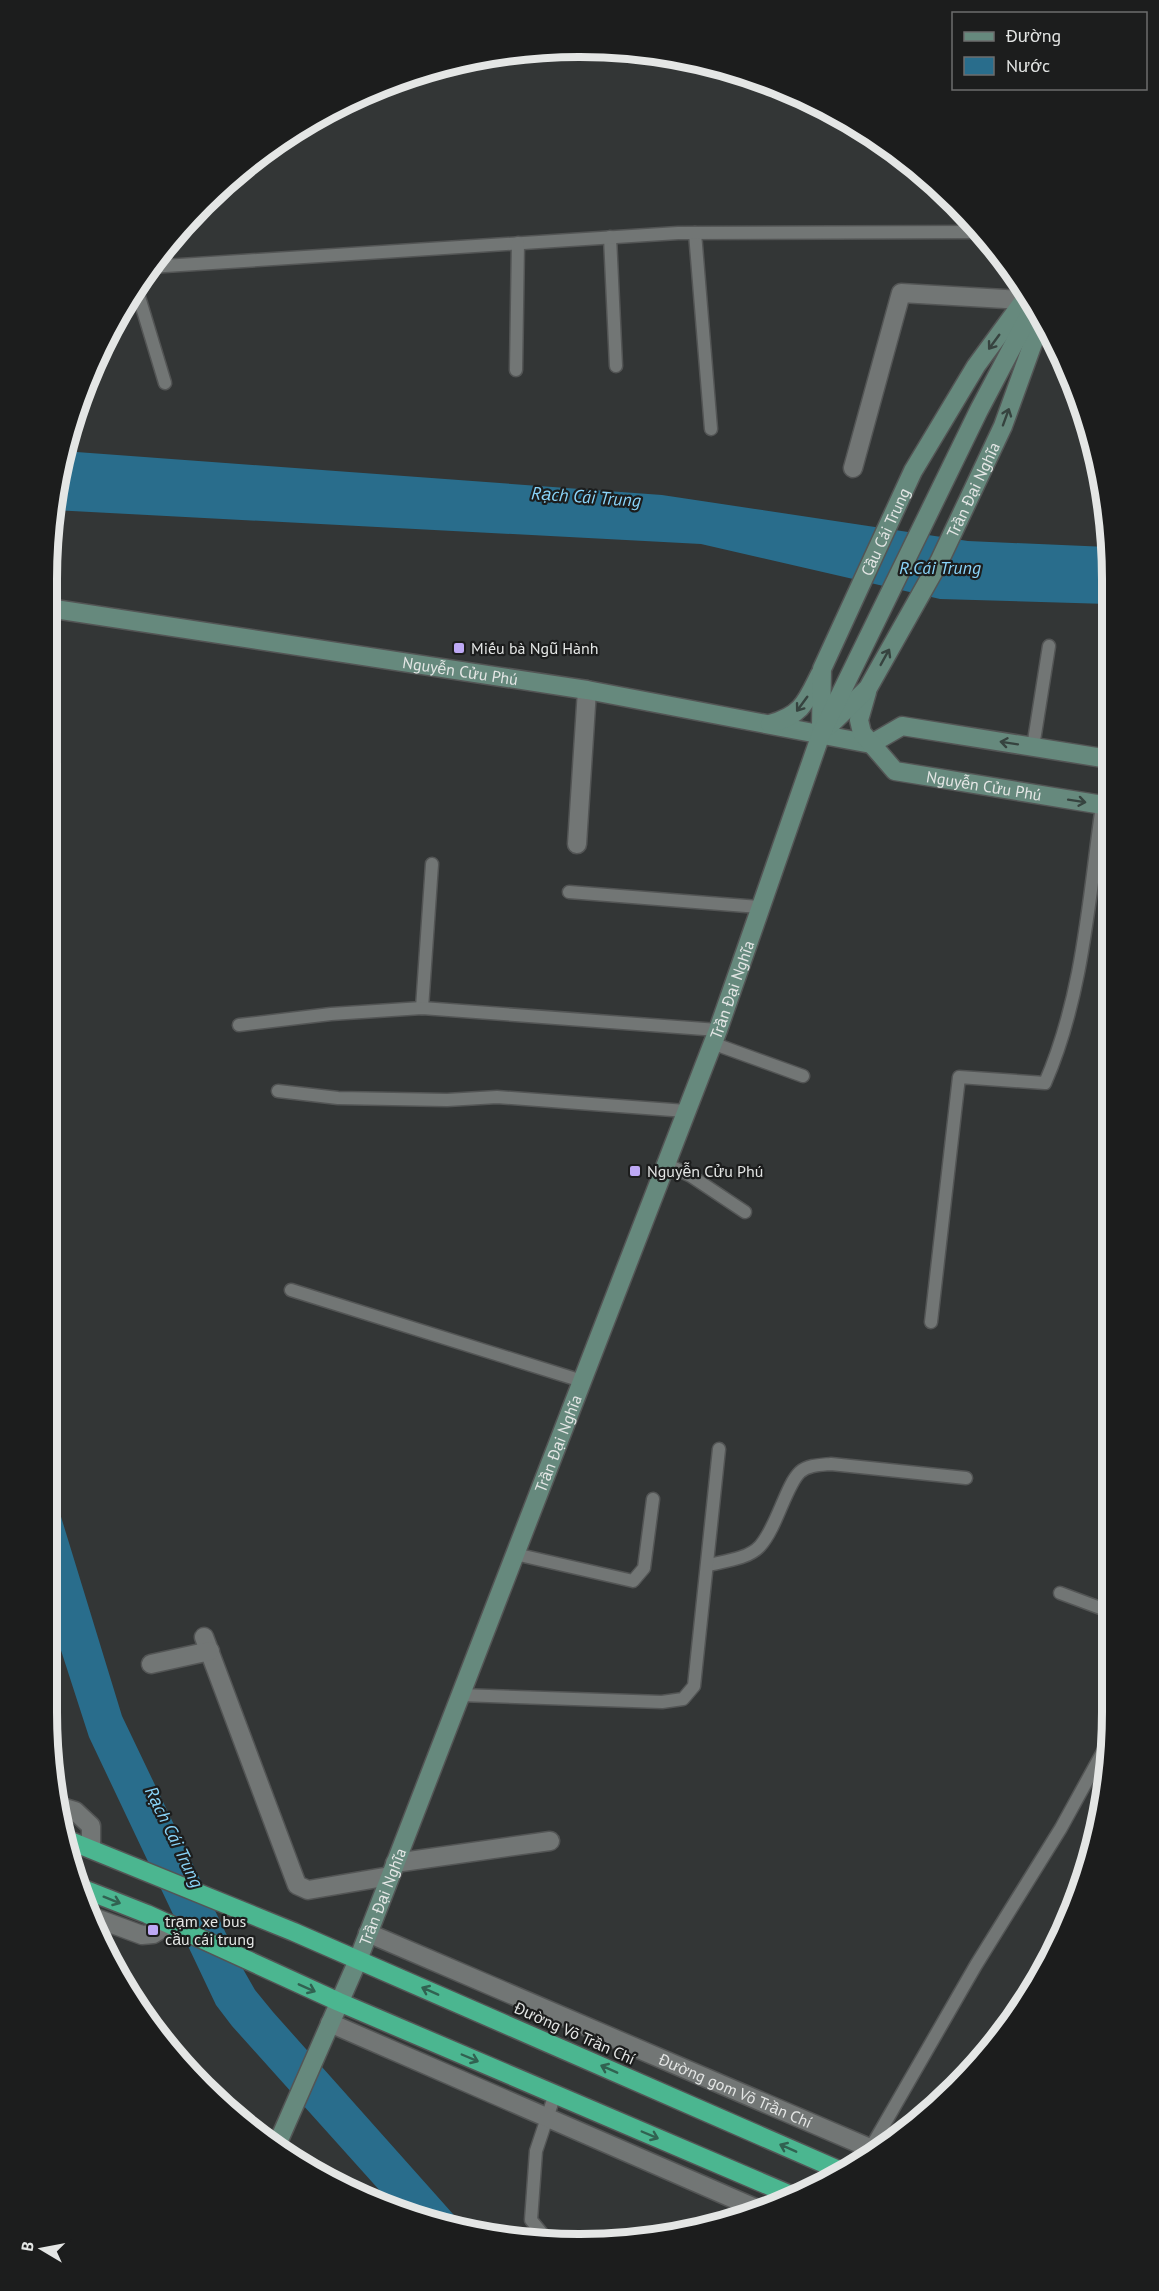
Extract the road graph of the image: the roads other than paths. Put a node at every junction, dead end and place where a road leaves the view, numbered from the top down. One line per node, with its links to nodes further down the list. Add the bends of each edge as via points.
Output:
1 (969, 232): 2 (lane)
2 (694, 233): 3 (lane); 14 (lane)
3 (610, 237): 4 (lane); 11 (lane)
4 (518, 243): 5 (lane); 12 (lane)
5 (161, 266)
6 (139, 298): 13 (lane)
7 (1021, 300): 15 (street, via 901,293)
8 (1024, 306): 17 (main road, Cầu Cái Trung, one-way to 17, via 976,366 914,471)
9 (1025, 308): 16 (main road, Trần Đại Nghĩa)
10 (1038, 329): 22 (main road, Trần Đại Nghĩa, one-way to 10, via 964,509 1003,426)
11 (616, 366)
12 (516, 370)
13 (165, 383)
14 (711, 429)
15 (853, 468)
16 (938, 495): 18 (main road, Cầu Cái Trung)
17 (858, 591): 21 (main road, Trần Đại Nghĩa)
18 (886, 602): 25 (main road, Trần Đại Nghĩa)
19 (57, 609): 23 (main road, Nguyễn Cửu Phú)
20 (1049, 646): 27 (lane)
21 (822, 669): 24 (main road, one-way to 24, via 798,711 790,718); 25 (main road, Trần Đại Nghĩa)
22 (868, 688): 25 (main road, Trần Đại Nghĩa); 26 (main road, via 859,720)
23 (587, 690): 24 (main road, Nguyễn Cửu Phú); 31 (street)
24 (769, 724): 25 (main road, Nguyễn Cửu Phú)
25 (821, 734): 26 (main road, Nguyễn Cửu Phú); 34 (main road, Trần Đại Nghĩa)
26 (871, 744): 27 (main road, one-way to 26, via 902,726); 29 (main road, Nguyễn Cửu Phú, one-way to 29, via 895,771)
27 (1033, 747): 28 (main road)
28 (1102, 758)
29 (1102, 806)
30 (1102, 824): 44 (lane, via 1080,958 1058,1052 1045,1083 959,1077)
31 (577, 844)
32 (432, 864): 35 (lane)
33 (569, 892): 34 (lane)
34 (759, 907): 37 (main road, Trần Đại Nghĩa)
35 (422, 1008): 36 (lane); 37 (lane)
36 (239, 1025)
37 (715, 1036): 38 (lane); 40 (main road, Trần Đại Nghĩa)
38 (803, 1076)
39 (278, 1090): 40 (lane, via 338,1098 447,1100 497,1096)
40 (686, 1111): 41 (main road, Trần Đại Nghĩa)
41 (666, 1164): 42 (lane); 45 (main road, Trần Đại Nghĩa)
42 (745, 1212)
43 (291, 1290): 45 (lane)
44 (931, 1322)
45 (582, 1381): 49 (main road, Trần Đại Nghĩa)
46 (719, 1449): 50 (lane)
47 (966, 1478): 50 (lane, via 831,1464 812,1466 799,1473 759,1547 740,1558)
48 (653, 1499): 49 (lane, via 644,1568 633,1581)
49 (515, 1554): 54 (main road, Trần Đại Nghĩa)
50 (708, 1565): 54 (lane, via 694,1686 683,1699 662,1702)
51 (1060, 1593): 52 (lane)
52 (1102, 1609)
53 (151, 1664): 60 (street, via 207,1644 297,1885 308,1890)
54 (460, 1695): 60 (main road, Trần Đại Nghĩa)
55 (1100, 1757): 71 (lane)
56 (66, 1808): 59 (street, via 91,1826)
57 (549, 1841): 60 (street)
58 (74, 1843): 59 (highway)
59 (91, 1850): 65 (highway, Đường Võ Trần Chí)
60 (393, 1869): 64 (main road, Trần Đại Nghĩa)
61 (90, 1891): 63 (highway, one-way to 63)
62 (101, 1920): 63 (street, via 146,1935)
63 (169, 1924): 66 (highway, one-way to 66)
64 (368, 1933): 65 (main road, Trần Đại Nghĩa); 72 (street, Đường gom Võ Trần Chí)
65 (358, 1960): 66 (main road, Trần Đại Nghĩa); 73 (highway, Đường Võ Trần Chí, one-way to 65)
66 (339, 2002): 67 (main road, Trần Đại Nghĩa); 68 (highway, one-way to 68)
67 (327, 2031): 69 (street); 70 (main road, Trần Đại Nghĩa)
68 (555, 2094): 69 (lane); 74 (highway, one-way to 74)
69 (548, 2116): 75 (street); 76 (lane, via 536,2151 531,2220)
70 (279, 2139)
71 (875, 2143)
72 (868, 2148)
73 (834, 2168)
74 (784, 2192)
75 (749, 2205)
76 (542, 2233)

